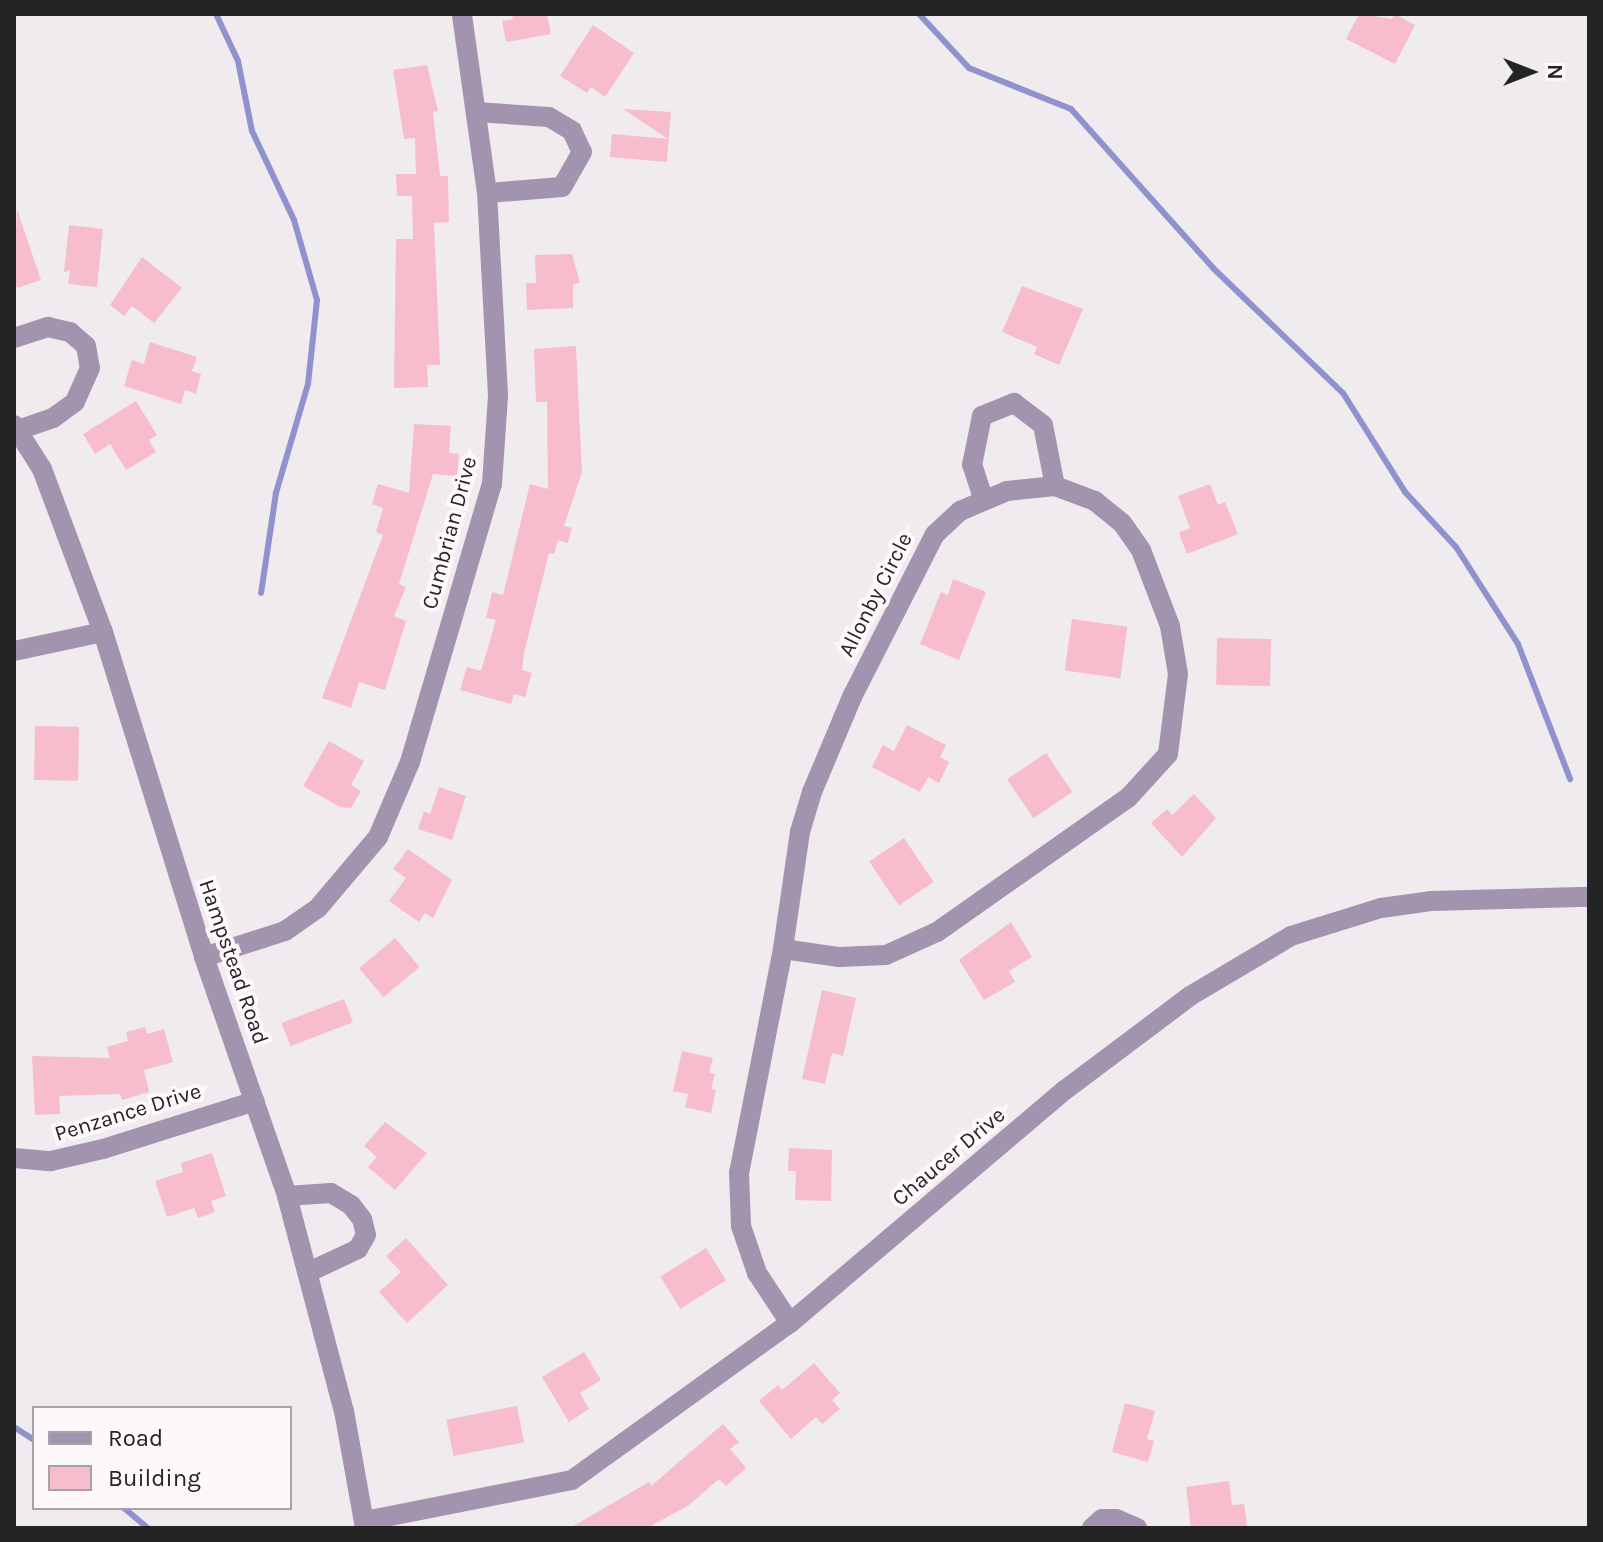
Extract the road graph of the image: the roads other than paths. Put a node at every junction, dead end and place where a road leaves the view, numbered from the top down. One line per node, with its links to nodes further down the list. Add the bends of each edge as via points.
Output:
1 (462, 14): 2 (street, Cumbrian Drive)
2 (477, 112): 3 (street, Cumbrian Drive); 3 (street, via 549,117 572,131 582,152 562,187)
3 (487, 193): 12 (street, Cumbrian Drive, via 498,446 492,484 410,762 378,837 318,908 285,931)
4 (14, 338): 5 (street, via 48,327 70,332 86,346 90,368 75,402 53,418)
5 (16, 428): 8 (street, Hampstead Road, via 42,469)
6 (1055, 486): 7 (street, Allonby Circle); 7 (street, via 1043,425 1014,403 982,416 978,428 972,465); 11 (street, via 1095,501 1122,523 1141,550 1170,626 1178,674 1168,754 1128,798 937,932 886,955 839,957)
7 (983, 498): 11 (street, Allonby Circle, via 935,534 852,697 800,832)
8 (103, 632): 9 (street); 12 (street, Hampstead Road)
9 (14, 651)
10 (1589, 897): 17 (street, Chaucer Drive, via 1431,901 1381,908 1291,936 1190,996 1065,1090)
11 (783, 949): 17 (street, Allonby Circle, via 739,1173 741,1226 757,1273)
12 (204, 957): 13 (street, Hampstead Road)
13 (255, 1101): 14 (street, Penzance Drive, via 51,1161); 15 (street, Hampstead Road)
14 (14, 1158)
15 (287, 1196): 16 (street, Hampstead Road); 16 (street, via 331,1193 362,1219 366,1235 358,1249)
16 (309, 1272): 18 (street, Hampstead Road)
17 (790, 1323): 18 (street, Chaucer Drive, via 572,1480)
18 (365, 1524)
19 (1092, 1528): 20 (street, via 1102,1519 1116,1519)
20 (1137, 1528)

